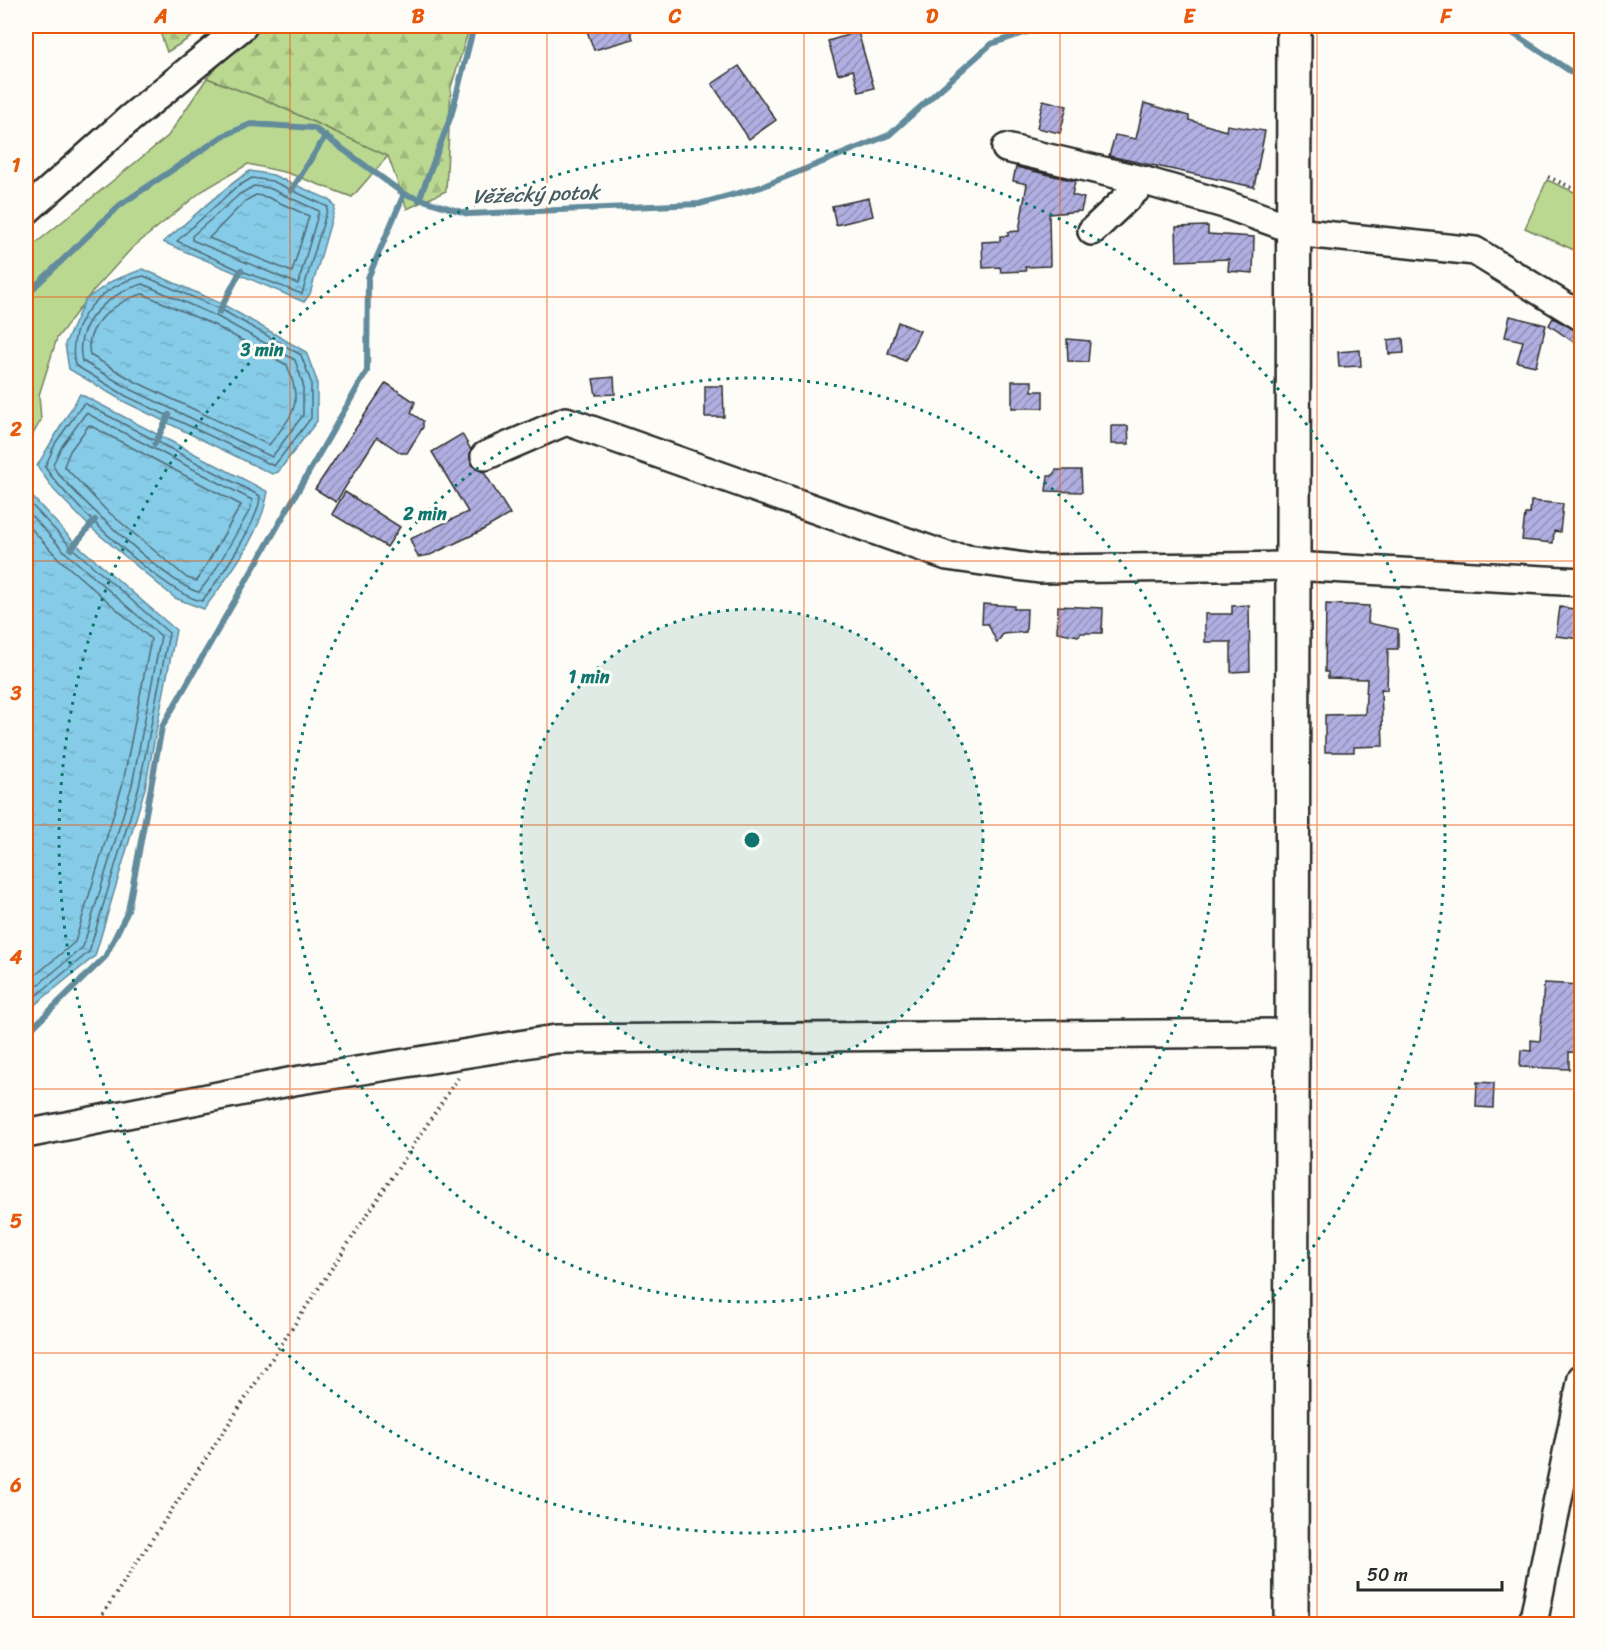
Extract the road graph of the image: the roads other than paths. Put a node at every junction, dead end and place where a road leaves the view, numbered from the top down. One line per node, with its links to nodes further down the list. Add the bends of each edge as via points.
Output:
1 (243, 26): 5 (street, via 128,120)
2 (1294, 26): 6 (main road)
3 (1006, 148): 4 (street)
4 (1145, 181): 6 (street); 7 (street)
5 (26, 211)
6 (1293, 228): 8 (street, via 1328,238 1475,251); 10 (main road)
7 (1092, 231)
8 (1581, 317)
9 (485, 456): 10 (street, via 566,421 947,556 1039,569)
10 (1292, 566): 11 (street); 12 (main road)
11 (1581, 582)
12 (1292, 1033): 13 (street, via 556,1039 294,1081); 15 (main road)
13 (26, 1134)
14 (1581, 1378): 16 (street)
15 (1292, 1624)
16 (1533, 1624)

